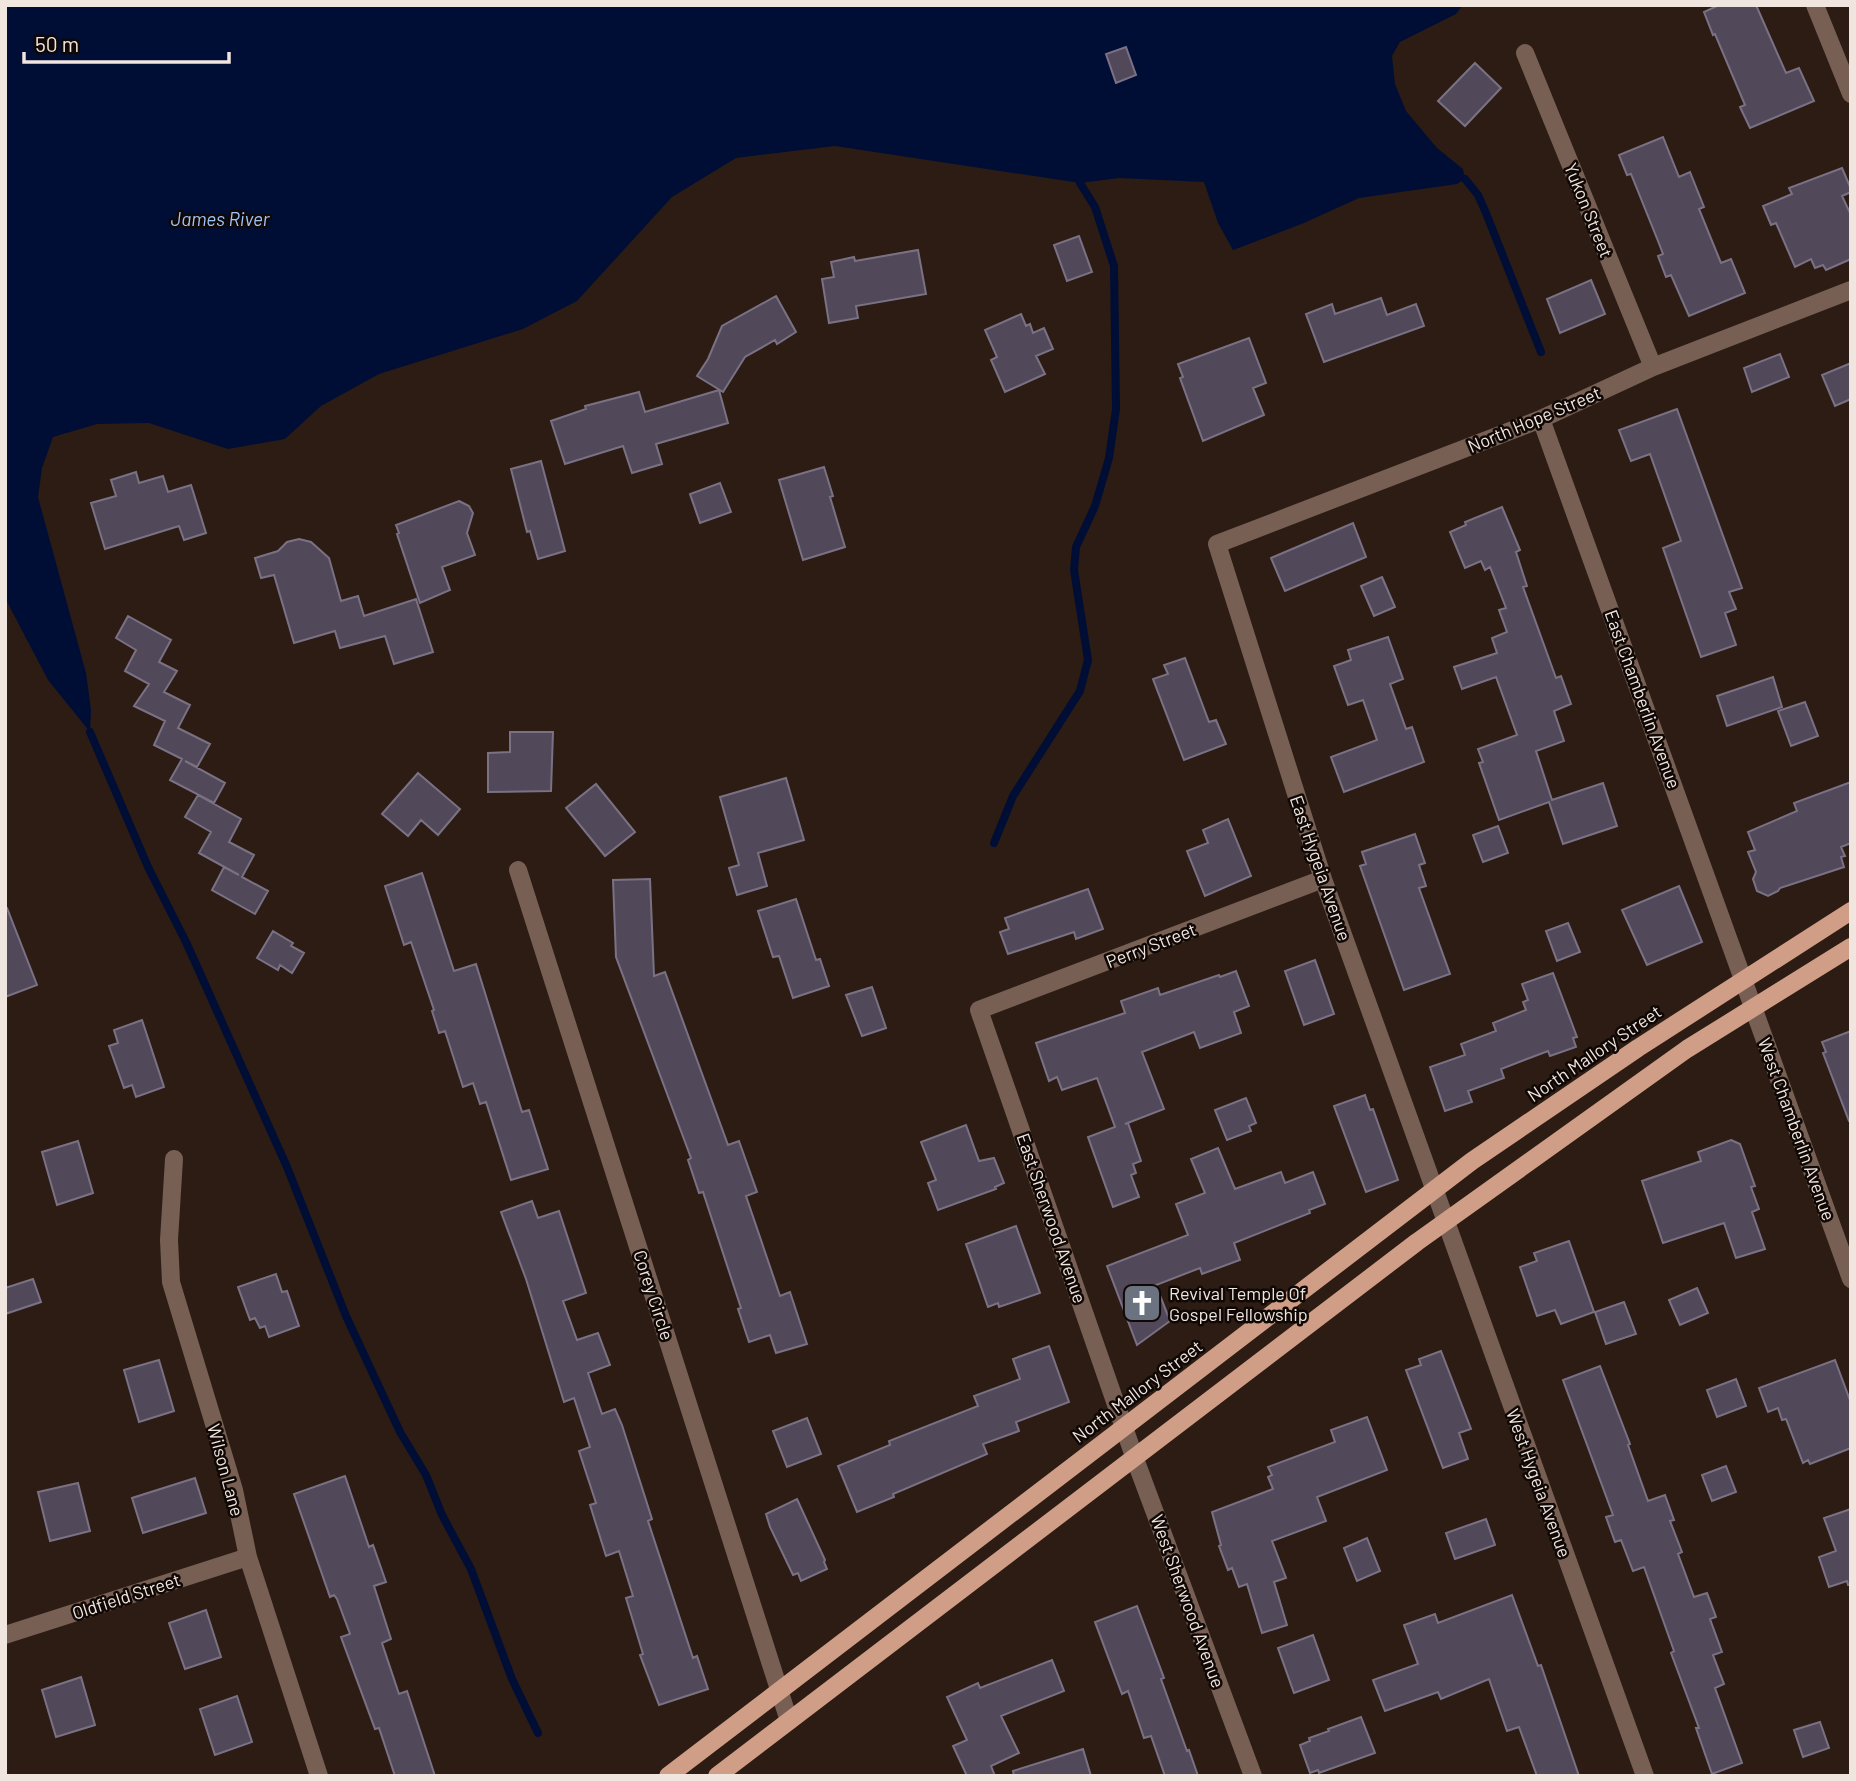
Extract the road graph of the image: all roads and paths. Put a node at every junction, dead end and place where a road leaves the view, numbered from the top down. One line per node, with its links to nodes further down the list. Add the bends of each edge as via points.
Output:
1 (1815, 5): 3 (street)
2 (1525, 53): 5 (street, Yukon Street)
3 (1851, 94)
4 (1851, 290): 5 (street, North Hope Street)
5 (1653, 367): 6 (street, North Hope Street)
6 (1541, 419): 7 (street, North Hope Street); 12 (street, East Chamberlin Avenue)
7 (1217, 544): 9 (street, East Hygeia Avenue)
8 (518, 870): 23 (street, Corey Circle)
9 (1323, 879): 14 (street, Perry Street); 16 (street, East Hygeia Avenue)
10 (1851, 911): 12 (main road, North Mallory Street)
11 (1851, 947): 13 (main road)
12 (1744, 978): 13 (street, West Chamberlin Avenue); 16 (main road, North Mallory Street, via 1554,1104)
13 (1753, 1008): 17 (main road); 18 (street, West Chamberlin Avenue)
14 (979, 1010): 19 (street, East Sherwood Avenue)
15 (174, 1159): 21 (street, Wilson Lane, via 171,1282 234,1490)
16 (1435, 1190): 17 (street, West Hygeia Avenue); 19 (main road, North Mallory Street)
17 (1444, 1222): 20 (main road); 29 (street, West Hygeia Avenue)
18 (1851, 1279)
19 (1125, 1426): 20 (street, West Sherwood Avenue); 23 (main road, North Mallory Street)
20 (1135, 1459): 24 (main road); 28 (street, West Sherwood Avenue)
21 (248, 1557): 22 (street, Oldfield Street); 25 (street, Wilson Lane)
22 (5, 1635)
23 (781, 1690): 24 (street, Corey Circle); 26 (main road, North Mallory Street)
24 (789, 1721): 27 (main road)
25 (319, 1776)
26 (668, 1776)
27 (717, 1776)
28 (1253, 1776)
29 (1645, 1776)

